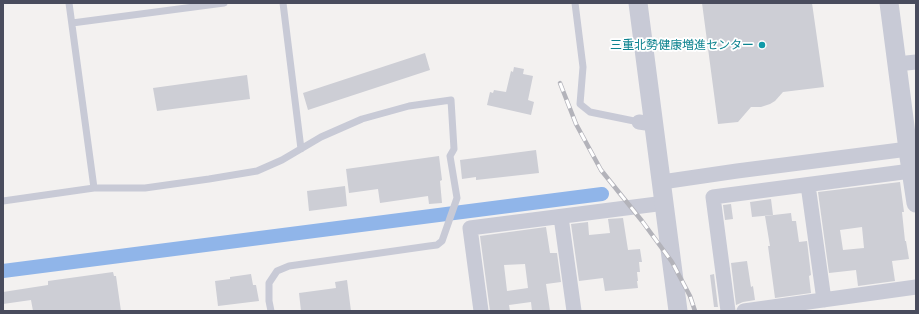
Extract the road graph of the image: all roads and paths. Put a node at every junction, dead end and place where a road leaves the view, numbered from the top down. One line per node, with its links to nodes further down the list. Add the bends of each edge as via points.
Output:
1 (69, 3): 7 (lane)
2 (224, 3): 7 (lane)
3 (283, 3): 11 (lane)
4 (575, 3): 10 (lane, via 583,67 580,104 590,112)
5 (638, 3): 10 (street)
6 (889, 3): 9 (street)
7 (72, 23): 15 (lane)
8 (916, 62): 9 (street)
9 (897, 64): 12 (street)
10 (646, 123): 13 (street)
11 (302, 149): 15 (lane, via 257,171 145,188); 22 (lane, via 320,137 362,119 409,106 451,100 454,149 450,156 457,198 442,241 437,245 289,266 277,271 269,283)
12 (911, 158): 13 (street, via 737,171); 14 (street); 18 (street)
13 (662, 182): 17 (street)
14 (808, 185): 21 (street); 26 (street, via 713,197)
15 (94, 188): 16 (lane)
16 (3, 201)
17 (665, 203): 19 (street); 25 (street)
18 (916, 203)
19 (561, 217): 23 (street, via 470,228); 24 (street)
20 (916, 287): 21 (street)
21 (824, 300): 27 (street)
22 (271, 311)
23 (481, 311)
24 (574, 311)
25 (678, 311)
26 (728, 311)
27 (744, 311)

